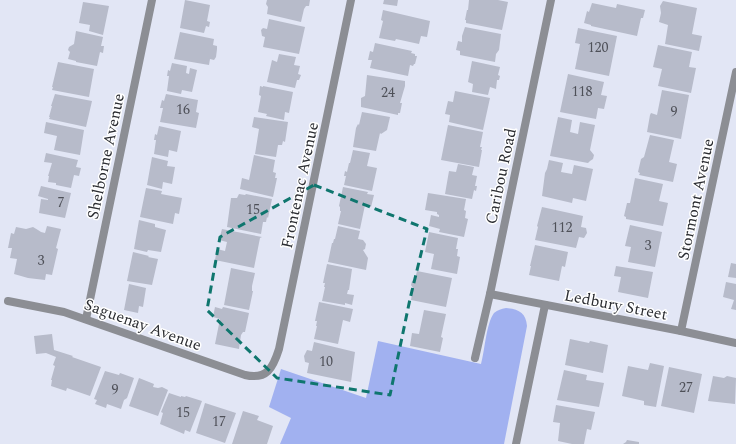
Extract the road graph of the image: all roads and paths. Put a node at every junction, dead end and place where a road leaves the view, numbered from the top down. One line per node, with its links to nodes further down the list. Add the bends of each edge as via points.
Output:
1 (152, 0): 8 (street, Shelborne Avenue)
2 (351, 0): 12 (street, Frontenac Avenue, via 279,349 276,359)
3 (551, 0): 5 (street, Caribou Road)
4 (736, 72): 9 (street, Stormont Avenue)
5 (490, 294): 7 (street, Ledbury Street); 11 (street, Caribou Road)
6 (8, 301): 8 (street, Saguenay Avenue)
7 (545, 305): 9 (street, Ledbury Street); 13 (street)
8 (86, 319): 12 (street, Saguenay Avenue, via 245,375 254,377)
9 (682, 331): 10 (street, Ledbury Street)
10 (736, 343)
11 (475, 358)
12 (266, 373)
13 (516, 444)

